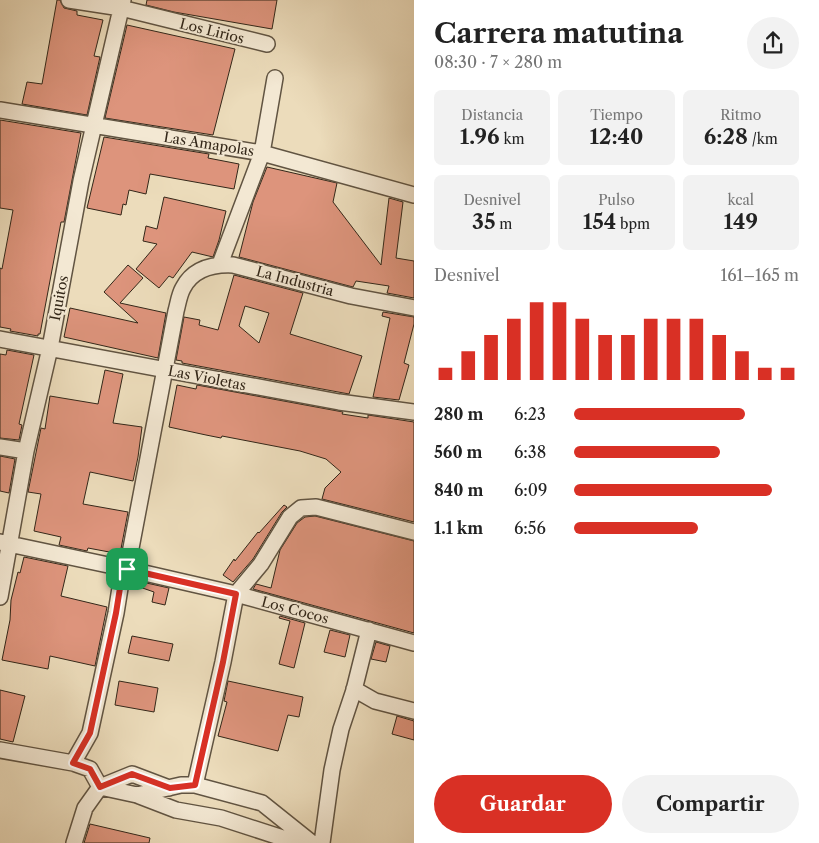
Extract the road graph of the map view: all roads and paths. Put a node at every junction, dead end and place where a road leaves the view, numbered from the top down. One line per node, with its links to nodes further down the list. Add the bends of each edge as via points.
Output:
1 (69, 0): 2 (street, Los Lirios)
2 (122, 4): 3 (street, Los Lirios); 6 (street, Iquitos)
3 (267, 44)
4 (275, 78): 7 (street)
5 (0, 110): 6 (street, Las Amapolas)
6 (94, 125): 7 (street, Las Amapolas); 12 (street, Iquitos)
7 (262, 152): 8 (street, Las Amapolas); 9 (street)
8 (414, 195)
9 (220, 264): 10 (street, La Industria); 13 (street, La Industria, via 198,270 183,288)
10 (414, 308)
11 (0, 338): 12 (street, Las Violetas)
12 (50, 348): 13 (street, Las Violetas); 16 (street, Iquitos)
13 (164, 370): 14 (street, Las Violetas, via 339,402); 19 (street)
14 (414, 412)
15 (0, 447): 16 (street)
16 (26, 451): 18 (street, Iquitos)
17 (414, 532): 20 (street, via 324,508 301,508 286,522 261,564)
18 (5, 543): 19 (street, Los Cocos); 21 (street, Iquitos)
19 (127, 569): 20 (street, Los Cocos); 27 (street, via 120,588 90,733)
20 (236, 594): 22 (street, Los Cocos); 28 (street)
21 (0, 597)
22 (369, 630): 23 (street, Los Cocos); 24 (street)
23 (414, 642)
24 (354, 689): 25 (street, via 375,701); 35 (street, via 332,770)
25 (414, 711)
26 (0, 750): 27 (street)
27 (73, 763): 29 (street, via 90,769)
28 (195, 785): 30 (street); 34 (street, via 262,803)
29 (100, 787): 30 (street, via 132,774); 31 (street); 32 (street, via 85,808)
30 (170, 788): 31 (street)
31 (137, 795): 33 (street, via 176,810 220,818)
32 (74, 843)
33 (298, 843)
34 (312, 843)
35 (322, 843)

